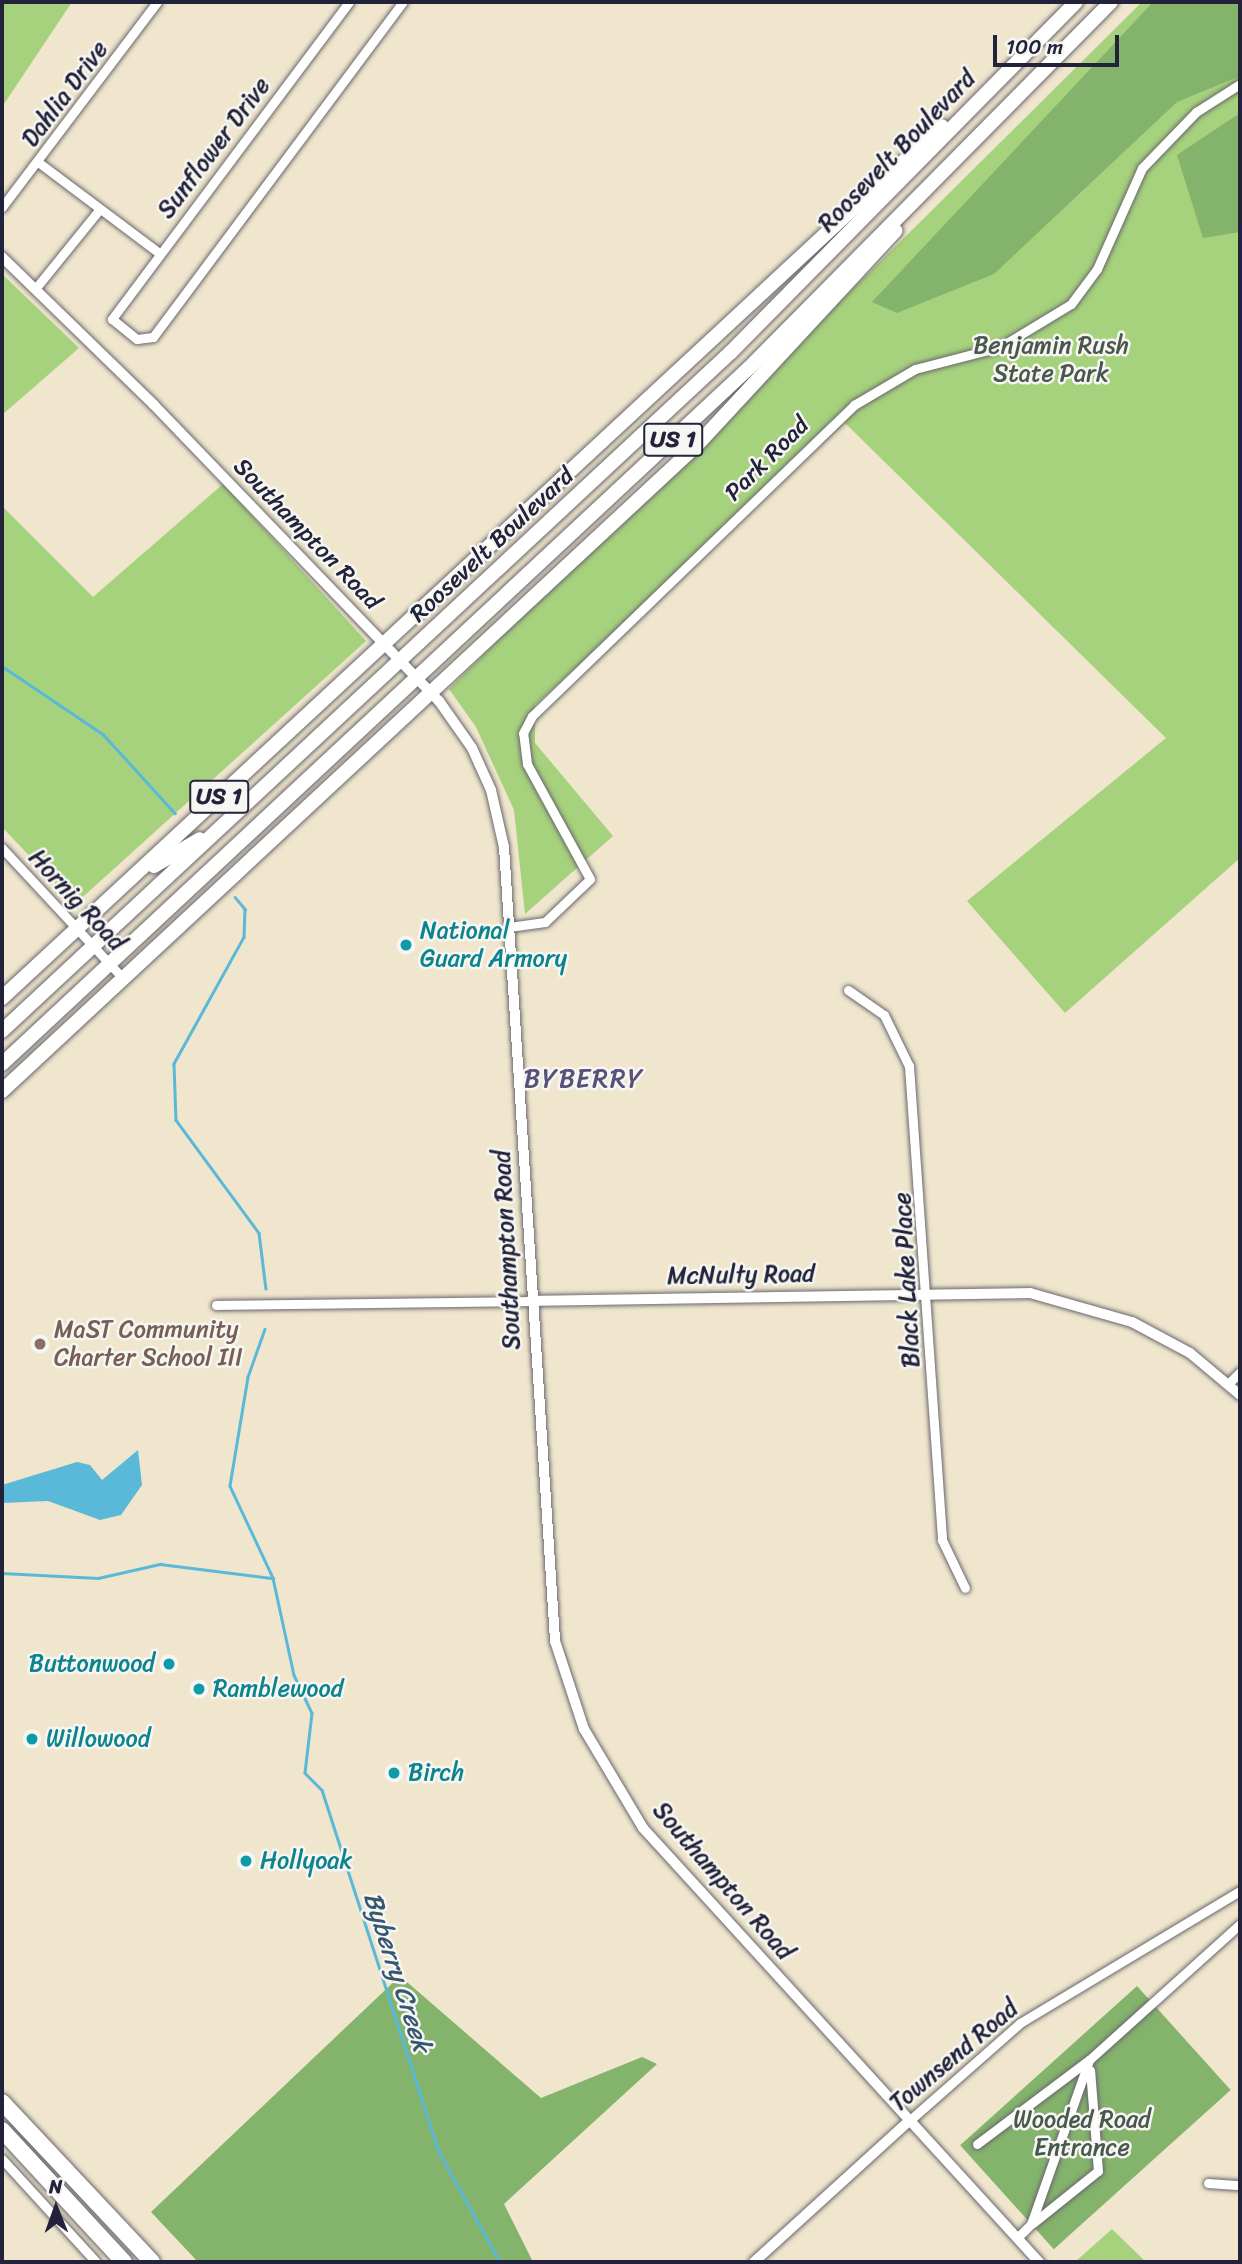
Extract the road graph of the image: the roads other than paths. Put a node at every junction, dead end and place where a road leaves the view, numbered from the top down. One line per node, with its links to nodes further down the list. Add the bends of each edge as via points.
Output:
1 (157, 2): 8 (street, Dahlia Drive)
2 (349, 2): 12 (street, Sunflower Drive)
3 (403, 2): 12 (street, Sunflower Drive, via 153,337 142,342 112,319)
4 (1076, 2): 6 (highway, Roosevelt Boulevard / US 1)
5 (1111, 2): 9 (highway, Roosevelt Boulevard / US 1)
6 (999, 79): 15 (highway, Roosevelt Boulevard / US 1); 16 (highway, Roosevelt Boulevard / US 1, via 739,344)
7 (1240, 84): 24 (street, Park Road, via 1196,111 1142,168 1097,269 1071,304 1000,347 915,369 854,405 532,716 523,733 527,764 590,879 545,922)
8 (38, 162): 10 (street, Dahlia Drive); 11 (street)
9 (922, 197): 17 (highway, Roosevelt Boulevard / US 1); 18 (highway, Roosevelt Boulevard / US 1, via 857,279 730,412)
10 (2, 207)
11 (99, 210): 12 (street); 14 (street)
12 (158, 252)
13 (2, 257): 14 (street, Southampton Road)
14 (35, 289): 15 (street, Southampton Road)
15 (384, 644): 16 (street, Southampton Road); 22 (highway, Roosevelt Boulevard / US 1)
16 (400, 661): 17 (street, Southampton Road); 19 (highway, Roosevelt Boulevard / US 1)
17 (417, 678): 18 (street, Southampton Road); 20 (highway, Roosevelt Boulevard / US 1)
18 (431, 693): 23 (highway, Roosevelt Boulevard / US 1); 24 (street, Southampton Road, via 466,736 491,790 502,833)
19 (225, 824): 22 (highway); 26 (highway, Roosevelt Boulevard / US 1)
20 (242, 840): 23 (highway); 27 (highway, Roosevelt Boulevard / US 1)
21 (2, 848): 25 (street, Hornig Road)
22 (129, 880): 25 (highway, Roosevelt Boulevard / US 1)
23 (189, 917): 28 (highway, Roosevelt Boulevard / US 1)
24 (509, 927): 35 (street, Southampton Road)
25 (77, 929): 26 (street, Hornig Road); 30 (highway, Roosevelt Boulevard / US 1)
26 (93, 946): 27 (street, Hornig Road); 31 (highway, Roosevelt Boulevard / US 1)
27 (109, 963): 28 (street, Hornig Road); 32 (highway, Roosevelt Boulevard / US 1)
28 (123, 978): 33 (highway, Roosevelt Boulevard / US 1)
29 (848, 990): 34 (street, Black Lake Place, via 884,1014 909,1066)
30 (2, 998)
31 (2, 1031)
32 (2, 1063)
33 (2, 1091)
34 (927, 1293): 35 (street, McNulty Road); 38 (street, McNulty Road, via 1030,1293 1104,1310 1190,1353); 40 (street, Black Lake Place, via 942,1540)
35 (530, 1301): 36 (street, McNulty Road); 45 (street, Southampton Road, via 555,1641 584,1729 643,1828)
36 (216, 1305)
37 (1240, 1372): 38 (street)
38 (1228, 1384): 39 (street, McNulty Road)
39 (1240, 1395)
40 (965, 1588)
41 (1240, 1891): 45 (street, Townsend Road, via 1020,2024)
42 (1240, 1924): 43 (street)
43 (1089, 2064): 47 (street); 51 (street); 51 (street, via 1098,2171)
44 (2, 2102): 55 (highway)
45 (910, 2120): 52 (street, Southampton Road); 56 (street, Townsend Road)
46 (2, 2130): 54 (highway)
47 (977, 2144)
48 (2, 2159): 53 (street)
49 (1208, 2183): 50 (street)
50 (1240, 2185)
51 (1031, 2224): 52 (street)
52 (1017, 2238): 57 (street, Southampton Road)
53 (96, 2262)
54 (124, 2262)
55 (152, 2262)
56 (754, 2262)
57 (1039, 2262)

